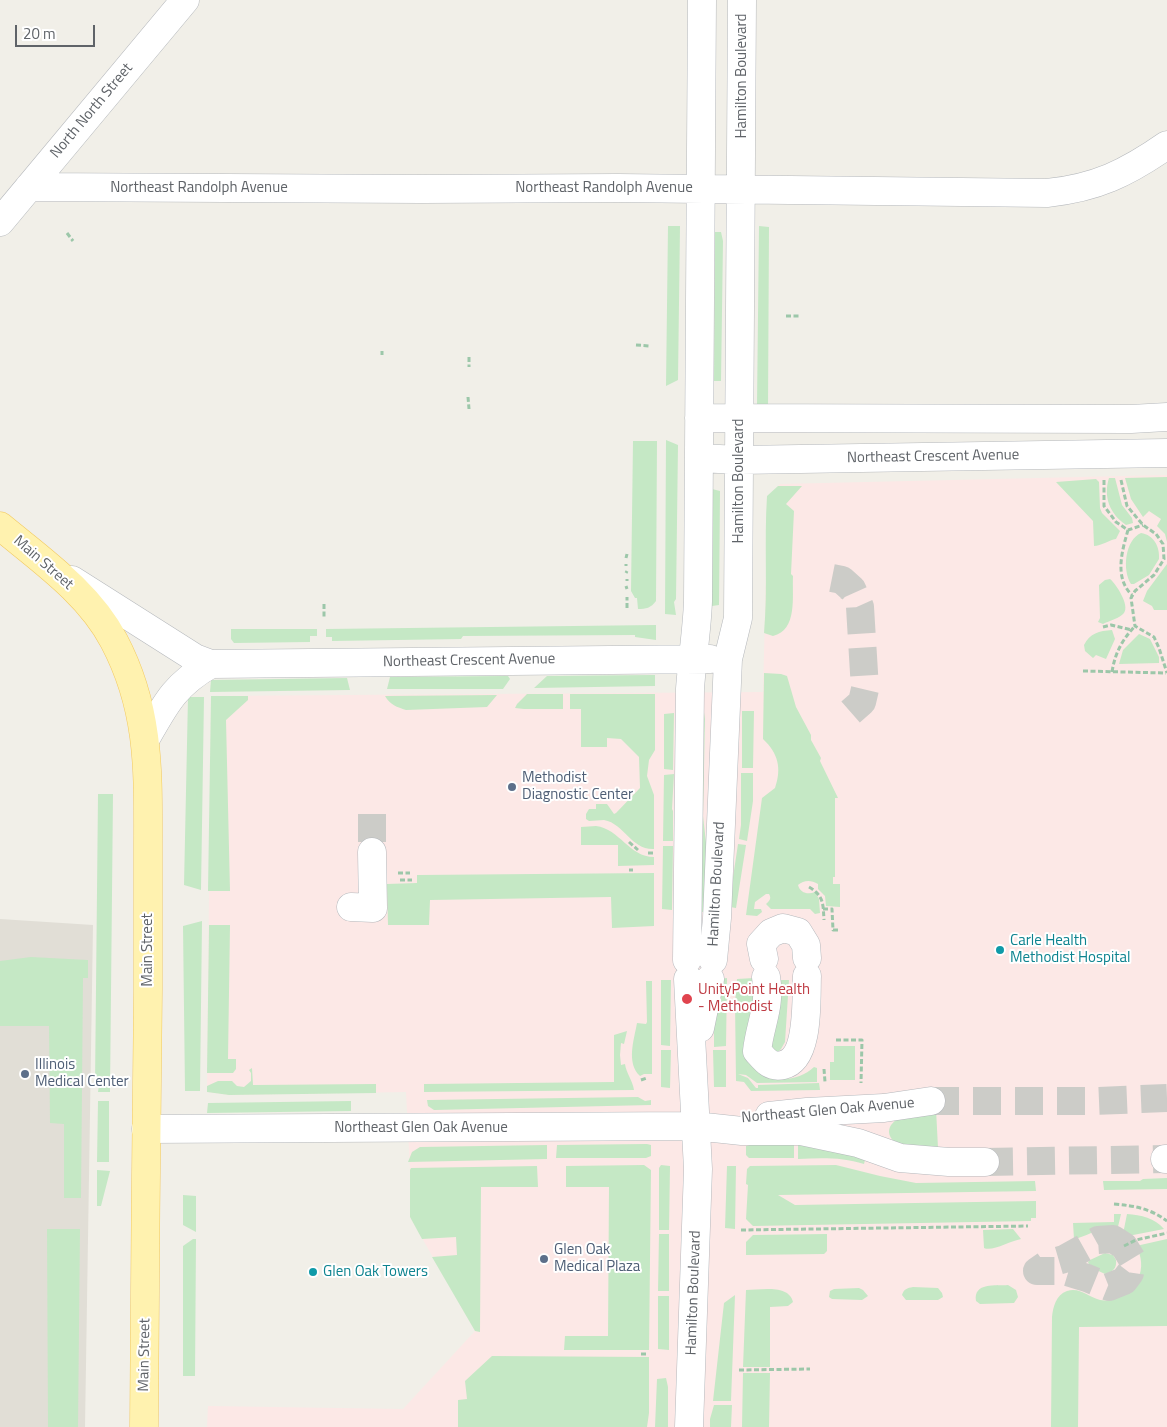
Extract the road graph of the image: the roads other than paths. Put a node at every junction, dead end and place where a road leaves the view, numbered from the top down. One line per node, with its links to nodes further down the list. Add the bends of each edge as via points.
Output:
1 (185, 0): 5 (street, North North Street)
2 (702, 0): 6 (street, Hamilton Boulevard)
3 (742, 0): 7 (street, Hamilton Boulevard)
4 (1167, 145): 7 (street, Northeast Randolph Avenue, via 1118,175 1092,186 1063,192)
5 (29, 187): 6 (street, Northeast Randolph Avenue); 8 (street, North North Street)
6 (701, 189): 7 (street, Northeast Randolph Avenue); 10 (street, Hamilton Boulevard)
7 (741, 189): 11 (street, Hamilton Boulevard)
8 (0, 222)
9 (1167, 417): 11 (street)
10 (699, 418): 11 (street); 13 (street, Hamilton Boulevard)
11 (740, 419): 14 (street, Hamilton Boulevard)
12 (1167, 453): 14 (street, Northeast Crescent Avenue)
13 (699, 458): 14 (street, Northeast Crescent Avenue); 17 (street, Hamilton Boulevard, via 697,619)
14 (739, 460): 18 (street, Hamilton Boulevard, via 738,618)
15 (0, 526): 16 (main road, Main Street)
16 (45, 563): 19 (street, Northeast Crescent Avenue, via 195,658); 20 (main road, Main Street, via 86,602 114,641 133,686)
17 (692, 659): 18 (street, Northeast Crescent Avenue); 19 (street, Northeast Crescent Avenue); 24 (street, Hamilton Boulevard)
18 (728, 659): 24 (street, Hamilton Boulevard, via 717,918)
19 (211, 664): 20 (street, via 188,678 171,696)
20 (145, 740): 27 (main road, Main Street, via 148,801)
21 (372, 852): 22 (street, via 373,908)
22 (351, 908)
23 (807, 967): 23 (street, via 804,1026 799,1052 788,1064 769,1064 757,1051 766,1014 768,988 761,944 772,933 784,928 798,932 806,945)
24 (699, 969): 26 (street, Hamilton Boulevard, via 692,1069)
25 (931, 1101): 26 (street, Northeast Glen Oak Avenue, via 884,1108 754,1117)
26 (695, 1126): 27 (street, Northeast Glen Oak Avenue); 28 (street, Northeast Glen Oak Avenue, via 742,1131 800,1131 858,1143 900,1158); 30 (street, Hamilton Boulevard, via 698,1169)
27 (146, 1129): 29 (main road, Main Street)
28 (985, 1162)
29 (144, 1427)
30 (689, 1427)

